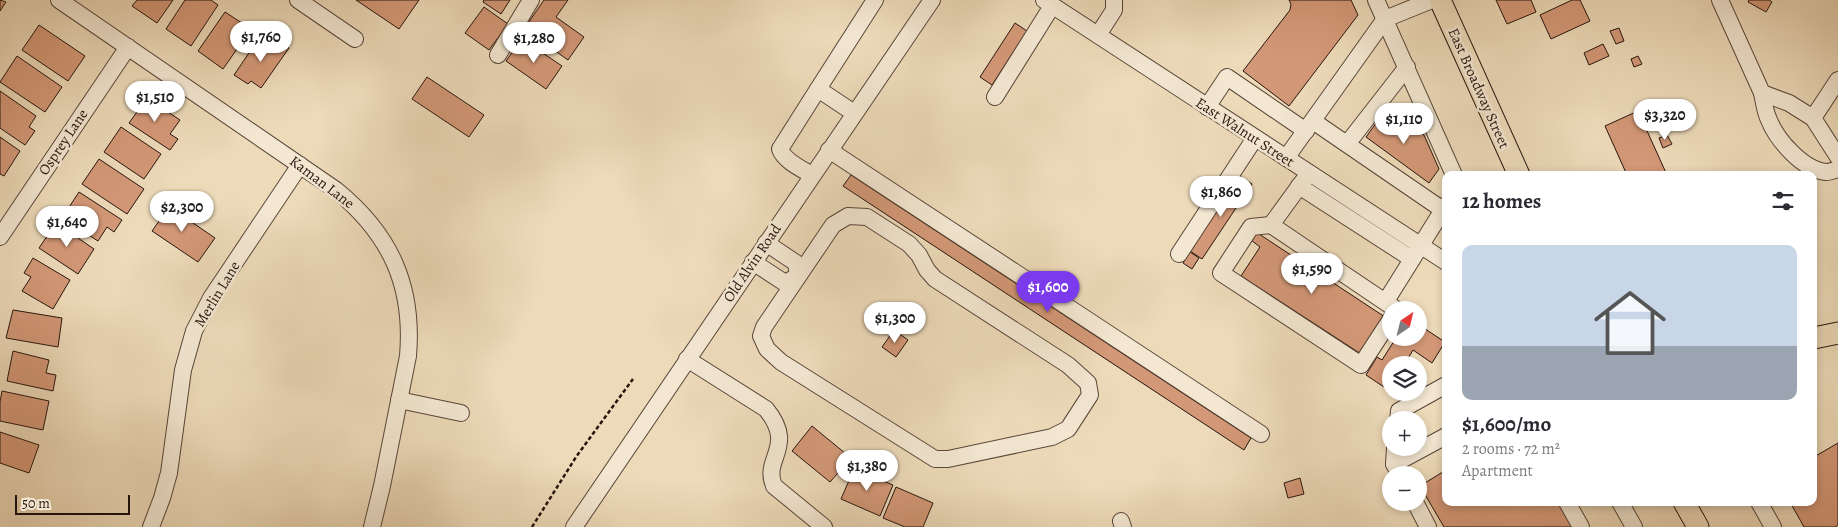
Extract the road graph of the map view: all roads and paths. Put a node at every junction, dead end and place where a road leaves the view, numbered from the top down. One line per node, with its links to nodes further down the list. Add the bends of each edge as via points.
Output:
1 (58, 0): 15 (street, Kaman Lane)
2 (298, 0): 14 (street)
3 (531, 0): 16 (street)
4 (875, 0): 19 (street)
5 (932, 0): 23 (street, Old Alvin Road)
6 (1114, 0): 13 (street, via 1114,10)
7 (1376, 0): 12 (street)
8 (1432, 0): 12 (street)
9 (1440, 0): 34 (main road, East Broadway Street)
10 (1720, 0): 20 (street)
11 (1048, 3): 13 (street, East Walnut Street); 21 (street)
12 (1385, 19): 17 (street); 25 (street)
13 (1098, 36): 22 (street, East Walnut Street)
14 (355, 39)
15 (128, 47): 31 (street, Kaman Lane); 40 (street, Osprey Lane)
16 (498, 56)
17 (1406, 67): 27 (street); 33 (street)
18 (1838, 80): 24 (street)
19 (818, 89): 23 (street); 35 (street, via 780,149 782,155)
20 (1762, 93): 24 (street, via 1789,103); 32 (street, via 1768,120 1794,155 1826,172)
21 (995, 97)
22 (1207, 107): 25 (street, via 1227,77); 26 (street, East Walnut Street)
23 (854, 114): 28 (street, Old Alvin Road)
24 (1813, 118): 29 (street)
25 (1309, 126): 27 (street); 30 (street)
26 (1255, 138): 30 (street, East Walnut Street); 43 (street)
27 (1347, 144): 37 (street)
28 (829, 150): 35 (street, Old Alvin Road); 58 (street)
29 (1838, 157)
30 (1286, 158): 36 (street, East Walnut Street)
31 (300, 165): 55 (street, Kaman Lane, via 336,190 368,220 400,272 410,335); 66 (street, Merlin Lane, via 211,298 194,331 184,370 169,473)
32 (1838, 169)
33 (1452, 171)
34 (1517, 171)
35 (812, 175): 41 (street, Old Alvin Road)
36 (1304, 179): 39 (street); 42 (street, East Walnut Street)
37 (1442, 206)
38 (1442, 213): 42 (street)
39 (1272, 225): 47 (street); 49 (street, via 1251,227 1221,273 1361,366)
40 (0, 237)
41 (766, 243): 45 (street, Old Alvin Road); 46 (street, via 796,263)
42 (1416, 253): 44 (street, East Walnut Street); 48 (street)
43 (1179, 254)
44 (1442, 261)
45 (753, 262): 46 (street, via 785,283); 52 (street, Old Alvin Road)
46 (798, 276): 46 (street, via 764,327 762,336 767,349 781,362 936,459 1052,437 1068,429 1090,395 1088,383 1068,365 934,279 909,244 867,217 848,216 833,225)
47 (1385, 301)
48 (1394, 301)
49 (1382, 333)
50 (1838, 333): 51 (main road)
51 (1817, 337)
52 (687, 360): 69 (street, Old Alvin Road); 70 (street, via 766,409 780,433 772,472 774,486)
53 (633, 379): 68 (path, via 576,456)
54 (1442, 387): 56 (street)
55 (399, 400): 57 (street); 67 (street, Kaman Lane)
56 (1399, 411)
57 (461, 413)
58 (1261, 434)
59 (1442, 438): 60 (street)
60 (1396, 462)
61 (1569, 506): 72 (street)
62 (1622, 506): 73 (street)
63 (1686, 506): 74 (main road)
64 (1762, 506): 75 (street)
65 (1420, 511): 71 (street)
66 (151, 527)
67 (372, 527)
68 (532, 527)
69 (574, 527)
70 (824, 527)
71 (1428, 527)
72 (1581, 527)
73 (1634, 527)
74 (1698, 527)
75 (1774, 527)

